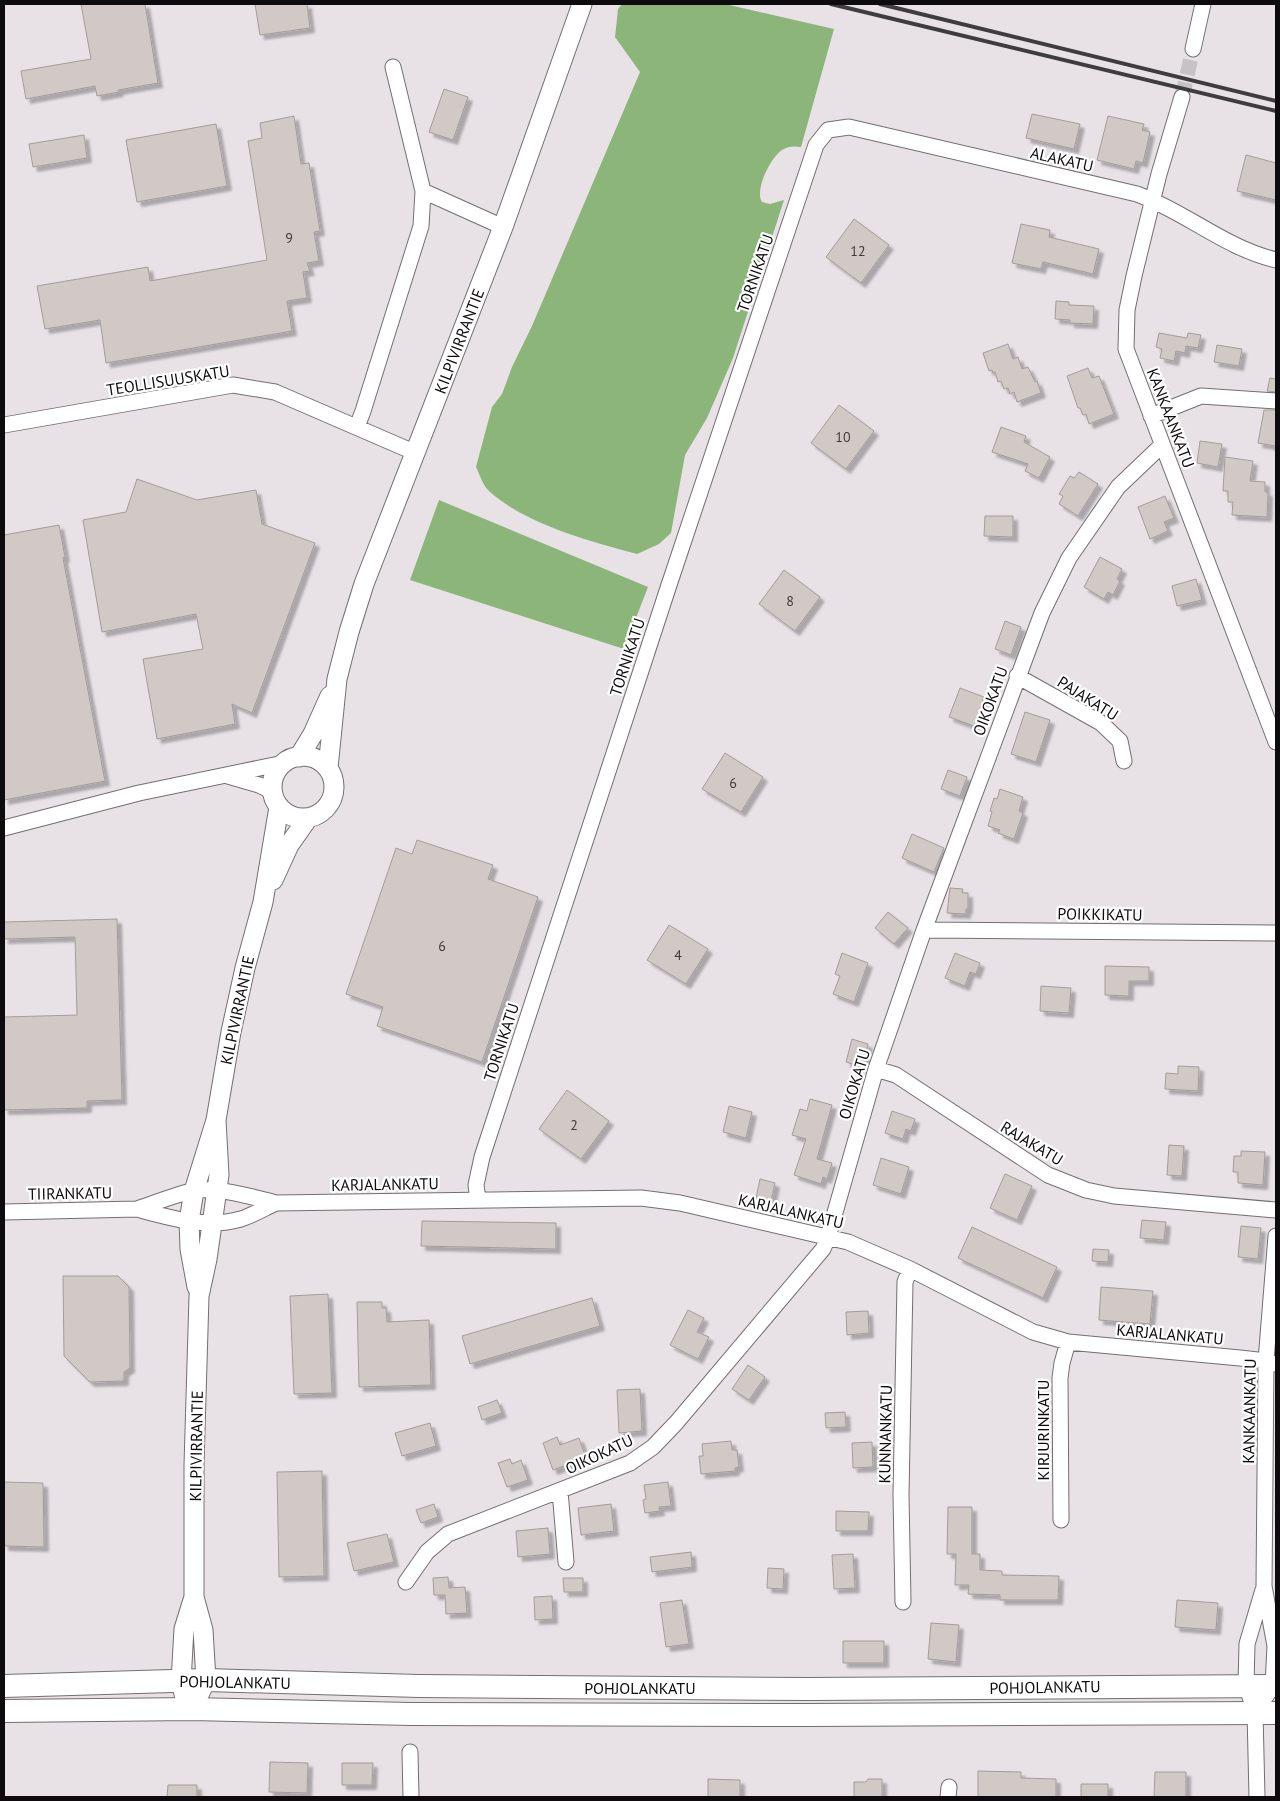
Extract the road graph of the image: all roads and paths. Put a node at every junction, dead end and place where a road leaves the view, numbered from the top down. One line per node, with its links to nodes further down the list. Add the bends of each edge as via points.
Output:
1 (582, 4): 9 (street, KILPIVIRRANTIE)
2 (1203, 4): 3 (street)
3 (1193, 49)
4 (392, 67): 7 (street)
5 (1182, 98): 8 (street, KANKAANKATU)
6 (828, 130): 8 (street, ALAKATU, via 849,127); 34 (street, TORNIKATU, via 816,145 666,594 482,1157 476,1185)
7 (423, 191): 9 (street); 14 (street, via 421,226)
8 (1153, 200): 10 (street, ALAKATU, via 1251,254); 12 (street, KANKAANKATU, via 1127,310 1126,349)
9 (503, 228): 16 (street, KILPIVIRRANTIE)
10 (1276, 260)
11 (1276, 401): 12 (street, via 1202,396)
12 (1151, 416): 15 (street, KANKAANKATU)
13 (4, 425): 14 (street, TEOLLISUUSKATU, via 233,385 275,392)
14 (356, 427): 16 (street, TEOLLISUUSKATU)
15 (1162, 445): 17 (street, OIKOKATU, via 1118,487 1069,558 1042,613); 19 (street, KANKAANKATU)
16 (416, 452): 18 (street, KILPIVIRRANTIE, via 364,584)
17 (1017, 676): 21 (street, PAJAKATU, via 1101,723 1120,741); 28 (street, OIKOKATU)
18 (337, 679): 20 (street, KILPIVIRRANTIE, via 313,734); 22 (street, KILPIVIRRANTIE)
19 (1276, 742)
20 (292, 760): 22 (street, via 315,758); 23 (street); 24 (street, via 274,776)
21 (1124, 762)
22 (328, 768): 25 (street, via 334,783 332,799 322,812)
23 (224, 775): 24 (street, via 260,785); 26 (street)
24 (276, 799): 25 (street, via 292,816); 27 (street, KILPIVIRRANTIE)
25 (308, 818): 27 (street, KILPIVIRRANTIE, via 289,845)
26 (4, 828)
27 (263, 902): 31 (street, KILPIVIRRANTIE, via 231,1032)
28 (924, 930): 29 (street, POIKKIKATU); 30 (street, OIKOKATU)
29 (1276, 933)
30 (876, 1069): 37 (street, RAJAKATU, via 896,1075 1048,1176 1086,1190 1114,1196); 42 (street, OIKOKATU)
31 (216, 1120): 32 (street, KILPIVIRRANTIE); 33 (street, KILPIVIRRANTIE)
32 (194, 1191): 33 (street, TIIRANKATU); 36 (street, TIIRANKATU); 39 (street, KILPIVIRRANTIE)
33 (216, 1191): 35 (street, KARJALANKATU); 40 (street, KILPIVIRRANTIE)
34 (478, 1200): 35 (street, KARJALANKATU); 42 (street, KARJALANKATU, via 642,1198 680,1203)
35 (276, 1203): 40 (street, KARJALANKATU, via 240,1219)
36 (137, 1209): 38 (street, TIIRANKATU); 39 (street, TIIRANKATU)
37 (1276, 1210)
38 (4, 1212)
39 (189, 1221): 40 (street, KARJALANKATU); 44 (street, KILPIVIRRANTIE, via 190,1249)
40 (211, 1223): 44 (street, KILPIVIRRANTIE)
41 (1276, 1236): 46 (street, KANKAANKATU)
42 (828, 1237): 43 (street, KARJALANKATU); 47 (street, OIKOKATU, via 823,1249 653,1447 630,1462)
43 (910, 1269): 45 (street, KARJALANKATU, via 1033,1332); 53 (street, KUNNANKATU, via 905,1282 901,1495)
44 (199, 1296): 52 (street, KILPIVIRRANTIE)
45 (1068, 1342): 46 (street, KARJALANKATU); 48 (street, KIRJURINKATU, via 1060,1378)
46 (1271, 1363): 51 (street, KANKAANKATU)
47 (560, 1491): 49 (street); 50 (street, OIKOKATU, via 448,1534 428,1552)
48 (1061, 1520)
49 (566, 1562)
50 (406, 1582)
51 (1264, 1586): 56 (street, KANKAANKATU, via 1247,1644); 58 (street, KANKAANKATU, via 1275,1646)
52 (194, 1597): 54 (street, KILPIVIRRANTIE, via 203,1630); 55 (street, KILPIVIRRANTIE, via 184,1629)
53 (903, 1602)
54 (206, 1680): 55 (main road, POHJOLANKATU); 56 (main road, POHJOLANKATU, via 419,1686 808,1689); 59 (street, KILPIVIRRANTIE)
55 (181, 1681): 57 (main road, POHJOLANKATU); 59 (street, KILPIVIRRANTIE)
56 (1246, 1685): 58 (main road, POHJOLANKATU); 61 (street, KANKAANKATU)
57 (4, 1686)
58 (1274, 1686): 61 (street)
59 (192, 1709): 60 (main road, POHJOLANKATU); 61 (main road, POHJOLANKATU, via 411,1714)
60 (4, 1711)
61 (1266, 1712): 64 (street, KANKAANKATU)
62 (410, 1752): 63 (street)
63 (411, 1797)
64 (1256, 1797)

